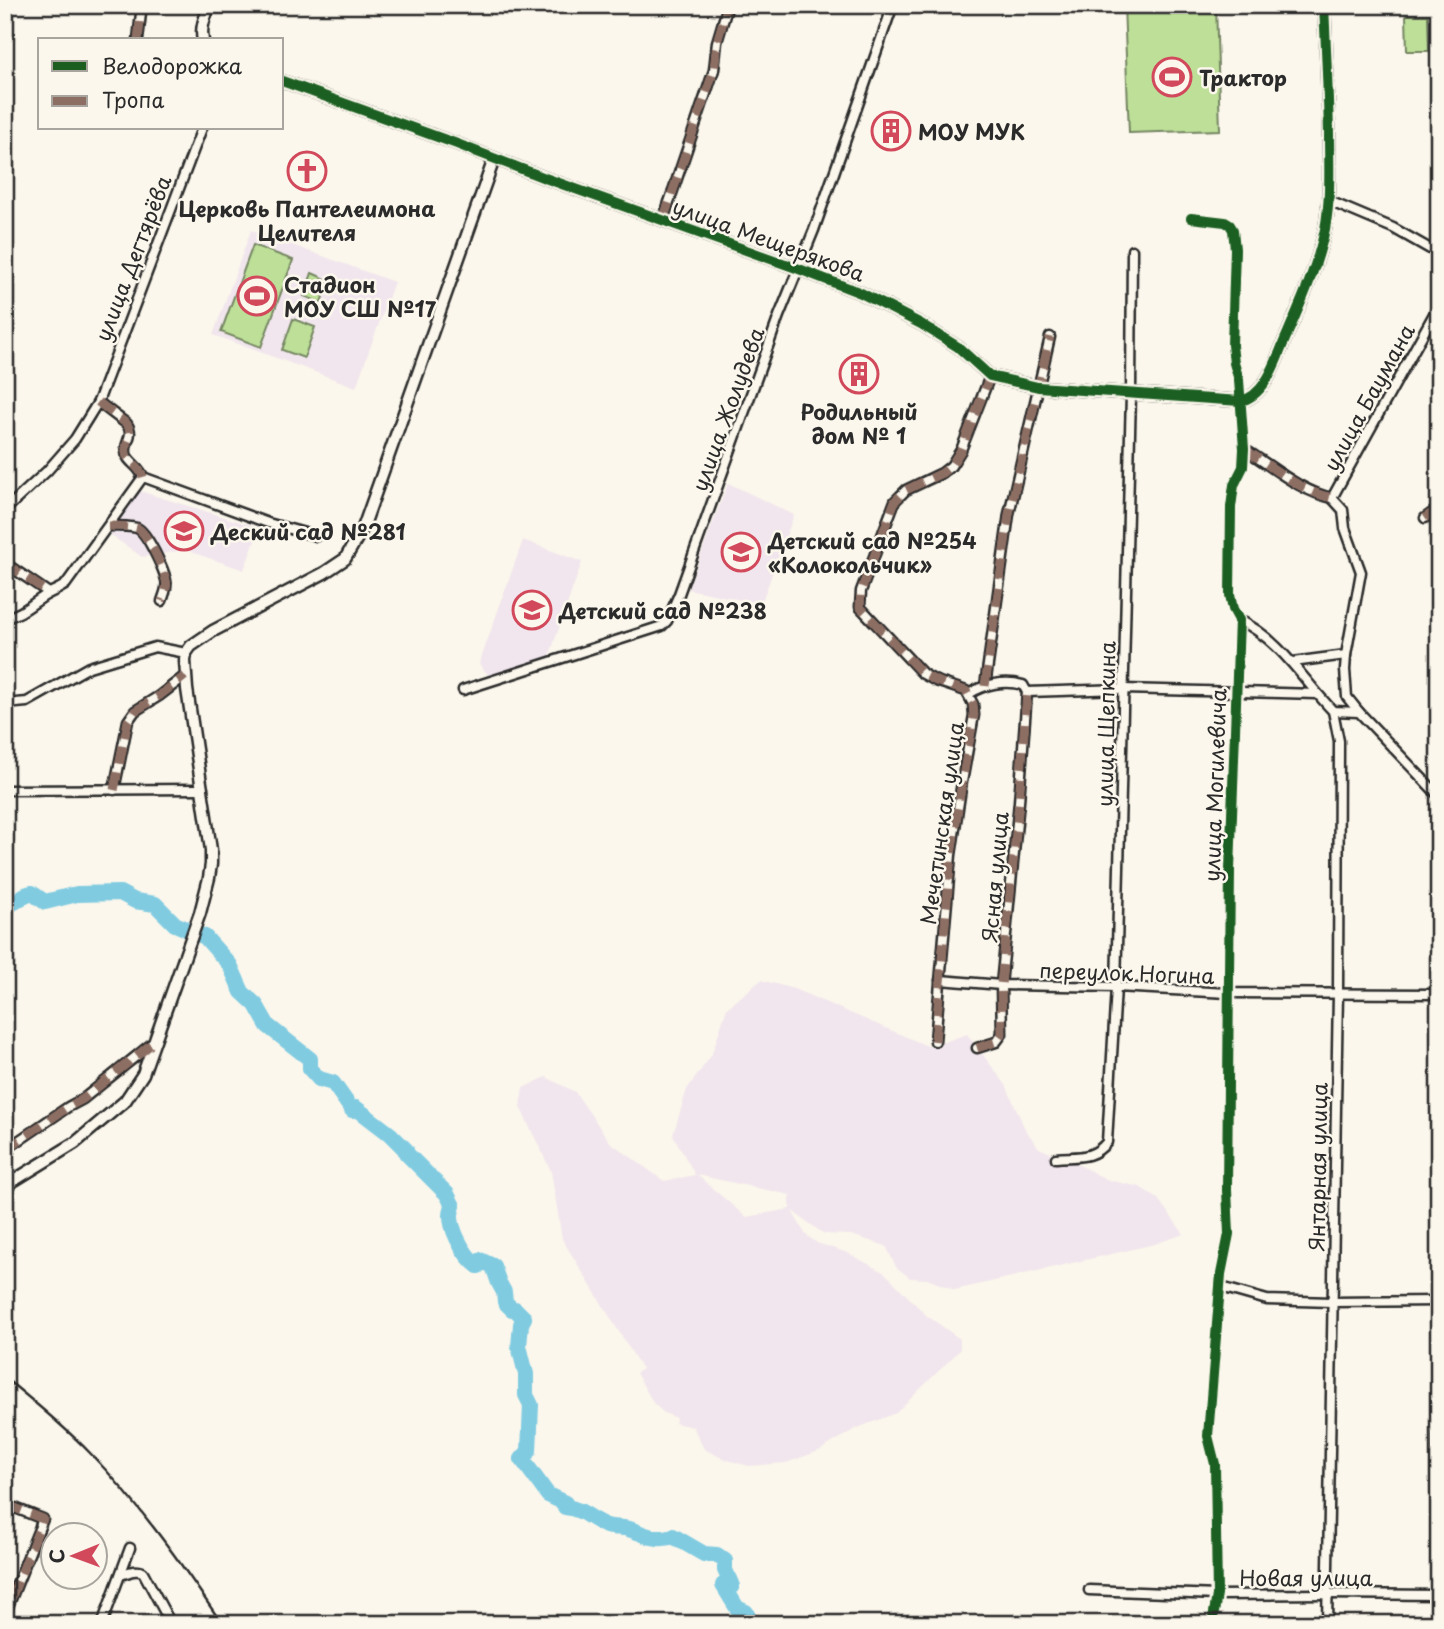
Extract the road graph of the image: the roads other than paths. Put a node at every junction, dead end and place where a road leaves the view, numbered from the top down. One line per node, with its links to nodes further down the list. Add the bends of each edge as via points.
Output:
1 (145, 5): 6 (street)
2 (210, 5): 7 (street)
3 (728, 5): 13 (street, via 714,70)
4 (893, 5): 16 (street, улица Жолудева)
5 (1324, 5): 11 (street)
6 (138, 38)
7 (202, 38)
8 (284, 82): 10 (street, улица Мещерякова)
9 (201, 130): 23 (street, улица Дегтярёва)
10 (494, 159): 13 (street, улица Мещерякова); 37 (street, via 363,528 345,559 213,631)
11 (1329, 201): 15 (street); 22 (street, via 1317,258 1279,355 1255,394)
12 (1191, 218): 22 (street, улица Могилевича, via 1225,222 1233,230 1232,345)
13 (663, 220): 16 (street, улица Мещерякова)
14 (1132, 250): 21 (street, улица Щепкина)
15 (1439, 254)
16 (799, 269): 19 (street, улица Мещерякова, via 861,293 921,324 958,347); 43 (street, улица Жолудева, via 665,624)
17 (1439, 305): 26 (street, улица Баумана)
18 (1050, 337): 20 (street)
19 (990, 376): 20 (street, улица Мещерякова); 46 (street, Мечетинская улица, via 951,466 895,501 860,599 860,607 923,674)
20 (1038, 387): 21 (street, улица Мещерякова); 41 (street, via 1009,514)
21 (1131, 394): 22 (street, улица Мещерякова); 42 (street, улица Щепкина)
22 (1240, 401): 24 (street, улица Могилевича)
23 (98, 402): 25 (street, via 127,424 131,434 125,451); 28 (street, улица Дегтярёва, via 75,439)
24 (1244, 449): 26 (street, via 1303,488); 36 (street, улица Могилевича, via 1231,507 1230,595)
25 (143, 477): 30 (street); 31 (street)
26 (1332, 498): 38 (street, улица Баумана, via 1343,510 1361,572)
27 (1439, 508): 29 (street)
28 (5, 510)
29 (1425, 518)
30 (109, 526): 33 (street, via 66,584); 34 (street, via 137,528 149,540 166,579)
31 (316, 536)
32 (5, 563): 33 (street)
33 (49, 593): 35 (street, via 20,614)
34 (162, 601)
35 (5, 618)
36 (1239, 620): 39 (street); 45 (street, улица Могилевича)
37 (186, 653): 40 (street); 48 (street, via 155,647 89,667 27,702)
38 (1346, 655): 39 (street); 50 (street, улица Баумана, via 1347,697)
39 (1293, 662): 47 (street)
40 (185, 676): 51 (street); 53 (street, via 135,711 128,721)
41 (985, 686): 44 (street, via 1012,683 1023,685); 46 (street)
42 (1123, 689): 44 (street); 45 (street); 57 (street, улица Щепкина)
43 (463, 690)
44 (1027, 692): 56 (street, Ясная улица)
45 (1236, 692): 47 (street); 58 (street, улица Могилевича)
46 (969, 694): 55 (street, Мечетинская улица, via 974,715 951,855)
47 (1317, 695): 49 (street)
48 (5, 704)
49 (1333, 712): 50 (street); 59 (street, Янтарная улица, via 1339,741)
50 (1359, 712): 54 (street)
51 (203, 789): 53 (street); 61 (street, via 211,864 200,913)
52 (5, 790): 53 (street)
53 (114, 790)
54 (1439, 796)
55 (940, 980): 56 (street, переулок Ногина); 62 (street, Мечетинская улица)
56 (1001, 985): 57 (street, переулок Ногина); 63 (street, Ясная улица, via 1002,1034 996,1042)
57 (1116, 988): 58 (street, переулок Ногина); 65 (street, улица Щепкина, via 1107,1142 1091,1156)
58 (1228, 993): 59 (street, переулок Ногина); 67 (street, улица Могилевича, via 1229,1234)
59 (1338, 993): 60 (street, переулок Ногина); 69 (street, Янтарная улица)
60 (1439, 995)
61 (155, 1041): 64 (street, via 83,1100); 66 (street, via 125,1101 75,1143)
62 (935, 1041)
63 (977, 1048)
64 (5, 1150)
65 (1056, 1157)
66 (5, 1186)
67 (1221, 1287): 69 (street, via 1267,1300); 76 (street, улица Могилевича, via 1208,1436 1215,1464)
68 (1439, 1301): 69 (street)
69 (1331, 1302): 75 (street, Янтарная улица)
70 (1439, 1350): 77 (street)
71 (5, 1504): 78 (street, via 43,1519)
72 (130, 1548): 73 (street)
73 (121, 1575): 79 (street); 80 (street, via 144,1572)
74 (1089, 1590): 76 (street, Новая улица)
75 (1328, 1594): 76 (street, Новая улица); 77 (street, Новая улица); 82 (street, Янтарная улица)
76 (1217, 1595): 81 (street, улица Могилевича)
77 (1437, 1595): 83 (street)
78 (5, 1614)
79 (102, 1624)
80 (171, 1624)
81 (1212, 1624)
82 (1327, 1624)
83 (1436, 1624)

